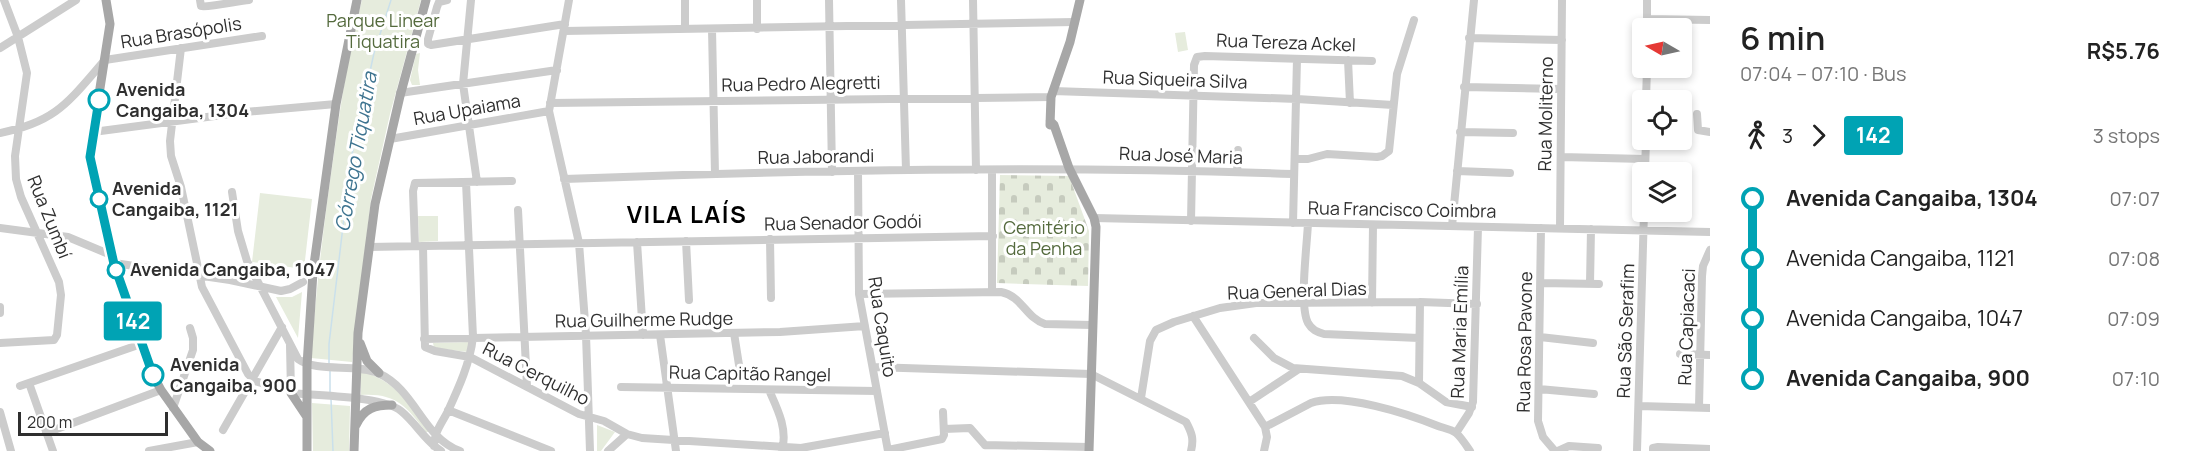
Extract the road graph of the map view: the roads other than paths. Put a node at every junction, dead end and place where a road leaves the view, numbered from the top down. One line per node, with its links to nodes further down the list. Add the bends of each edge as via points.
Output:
1 (4, 0): 33 (street, Rua Zumbí)
2 (76, 0): 33 (street)
3 (106, 0): 40 (main road, via 110,24)
4 (200, 0): 5 (street, via 201,6 208,7)
5 (249, 0)
6 (357, 0): 56 (main road)
7 (426, 0): 47 (main road)
8 (471, 0): 35 (street)
9 (569, 0): 28 (street)
10 (685, 0): 30 (street)
11 (757, 0): 29 (street)
12 (829, 0): 27 (street)
13 (901, 0): 26 (street)
14 (973, 0): 25 (street)
15 (1080, 0): 24 (main road)
16 (1474, 0): 34 (street)
17 (1562, 0): 36 (street, Rua Moliterno)
18 (1647, 0): 20 (street)
19 (443, 1): 35 (street, via 429,34 429,44)
20 (1647, 18)
21 (1414, 20): 57 (street, via 1399,66)
22 (1692, 20): 23 (street)
23 (1710, 20)
24 (1075, 22): 25 (street); 48 (main road)
25 (973, 24): 26 (street); 51 (street)
26 (902, 25): 27 (street); 50 (street)
27 (830, 27): 29 (street); 52 (street)
28 (564, 28): 30 (street); 35 (street); 43 (street)
29 (757, 28): 31 (street)
30 (685, 29): 31 (street)
31 (712, 29): 54 (street)
32 (262, 36): 38 (street, Rua Brasópolis)
33 (18, 37): 37 (street); 62 (street, Rua Zumbí, via 27,73)
34 (1469, 38): 36 (street); 45 (street)
35 (466, 39): 44 (street)
36 (1562, 40): 46 (street, Rua Moliterno)
37 (0, 48)
38 (181, 48): 40 (street, Rua Brasópolis); 60 (street)
39 (1297, 59): 41 (street, Rua Tereza Ackel); 49 (street, Rua Tereza Ackel, via 1197,57); 53 (street)
40 (105, 60): 62 (street, via 65,105); 63 (main road)
41 (1348, 60): 42 (street, Rua Tereza Ackel); 55 (street)
42 (1372, 61)
43 (557, 70): 44 (street); 58 (street)
44 (463, 84): 47 (street); 61 (street)
45 (1464, 87): 46 (street); 64 (street)
46 (1561, 89): 71 (street, Rua Moliterno)
47 (400, 93): 68 (main road)
48 (1052, 94): 49 (street, Rua Siqueira Silva); 51 (street, Rua Pedro Alegretti); 74 (main road, via 1050,121)
49 (1194, 96): 53 (street, Rua Siqueira Silva); 79 (street)
50 (907, 98): 51 (street, Rua Pedro Alegretti); 52 (street, Rua Pedro Alegretti); 75 (street)
51 (975, 98): 76 (street)
52 (831, 99): 54 (street, Rua Pedro Alegretti); 81 (street)
53 (1297, 99): 55 (street, Rua Siqueira Silva); 72 (street)
54 (714, 100): 58 (street, Rua Pedro Alegretti); 84 (street)
55 (1350, 103): 57 (street, Rua Siqueira Silva)
56 (336, 104): 60 (street); 159 (main road, via 314,272)
57 (1393, 105): 72 (street, via 1389,151 1382,156 1327,154)
58 (550, 107): 61 (street, Rua Upaiama); 86 (street)
59 (1697, 114): 65 (street, via 1698,130)
60 (172, 122): 63 (street); 119 (street, via 171,156 182,187)
61 (469, 125): 68 (street, Rua Upaiama); 88 (street)
62 (19, 129): 66 (street); 105 (street, Rua Zumbí, via 16,179)
63 (93, 132): 118 (main road, via 90,157)
64 (1460, 132): 67 (street); 80 (street)
65 (1710, 132)
66 (0, 133)
67 (1513, 133)
68 (390, 140): 116 (main road)
69 (1238, 150): 82 (street)
70 (1645, 150): 73 (street)
71 (1560, 158): 73 (street); 102 (street, Rua Moliterno)
72 (1295, 159): 85 (street)
73 (1645, 159)
74 (1067, 164): 77 (street, Rua Jaborandi); 79 (street, Rua José Maria); 92 (main road)
75 (906, 170): 76 (street, Rua Jaborandi); 78 (street, Rua Jaborandi)
76 (976, 170): 77 (street, Rua Jaborandi)
77 (992, 170): 107 (street)
78 (858, 171): 81 (street, Rua Jaborandi); 108 (street, Rua Caquito)
79 (1192, 171): 82 (street, Rua José Maria); 93 (street)
80 (1457, 171): 83 (street); 98 (street)
81 (832, 172): 84 (street, Rua Jaborandi)
82 (1237, 172): 85 (street, Rua José Maria)
83 (1510, 173)
84 (715, 174): 86 (street, Rua Jaborandi)
85 (1293, 174): 95 (street)
86 (564, 179): 112 (street)
87 (466, 182): 88 (street); 114 (street); 115 (street, via 416,183 413,191)
88 (477, 182): 89 (street)
89 (512, 182)
90 (232, 192): 124 (street, via 238,231)
91 (518, 210): 113 (street)
92 (1094, 218): 93 (street, Rua Francisco Coimbra); 136 (main road)
93 (1191, 221): 95 (street, Rua Francisco Coimbra)
94 (1644, 222): 104 (street, Rua São Serafim)
95 (1293, 223): 96 (street, Rua Francisco Coimbra)
96 (1308, 223): 97 (street, Rua Francisco Coimbra); 131 (street)
97 (1373, 225): 98 (street, Rua Francisco Coimbra); 130 (street)
98 (1452, 226): 99 (street, Rua Francisco Coimbra)
99 (1478, 227): 101 (street, Rua Francisco Coimbra); 132 (street, Rua Maria Emília)
100 (0, 228): 105 (street)
101 (1541, 228): 102 (street, Rua Francisco Coimbra); 121 (street, Rua Rosa Pavone)
102 (1560, 228): 103 (street, Rua Francisco Coimbra)
103 (1591, 229): 104 (street, Rua Francisco Coimbra); 122 (street)
104 (1644, 230): 106 (street, Rua Francisco Coimbra); 185 (street, Rua São Serafim)
105 (36, 232): 118 (street, via 78,239); 152 (street, Rua Zumbí, via 60,288 57,335 54,340)
106 (1710, 232)
107 (993, 236): 108 (street, Rua Senador Godói); 125 (street)
108 (858, 238): 109 (street, Rua Senador Godói); 126 (street, Rua Caquito)
109 (770, 239): 110 (street, Rua Senador Godói); 127 (street)
110 (686, 241): 111 (street, Rua Senador Godói); 128 (street)
111 (637, 242): 112 (street, Rua Senador Godói); 143 (street)
112 (579, 243): 113 (street, Rua Senador Godói); 142 (street)
113 (520, 244): 114 (street, Rua Senador Godói); 145 (street)
114 (468, 245): 115 (street, Rua Senador Godói); 147 (street)
115 (419, 246): 116 (street, Rua Senador Godói); 150 (street)
116 (369, 247): 140 (main road)
117 (1710, 250): 156 (street, Rua Capiacaci, via 1702,276)
118 (112, 259): 119 (street); 154 (main road)
119 (199, 277): 124 (street); 166 (street, via 208,301)
120 (303, 282): 124 (street, via 281,291)
121 (1541, 284): 122 (street); 146 (street, Rua Rosa Pavone)
122 (1590, 284): 123 (street)
123 (1599, 284)
124 (259, 286): 138 (street)
125 (992, 291): 126 (street); 136 (street, via 1010,294 1045,324)
126 (859, 294): 137 (street, Rua Caquito)
127 (771, 298)
128 (689, 300)
129 (1420, 302): 130 (street, Rua General Dias); 132 (street, Rua General Dias); 149 (street)
130 (1372, 303): 131 (street, Rua General Dias)
131 (1304, 304): 135 (street, Rua General Dias, via 1237,305); 149 (street, via 1308,322 1317,332)
132 (1477, 304): 186 (street, Rua Maria Emília)
133 (0, 307): 134 (street)
134 (0, 313)
135 (1193, 316): 181 (street, Rua General Dias, via 1161,327 1153,335); 183 (street)
136 (1093, 325): 165 (main road)
137 (865, 326): 141 (street, Rua Guilherme Rudge); 161 (street, Rua Caquito)
138 (282, 327): 151 (street); 166 (street)
139 (190, 328): 188 (street, via 193,350)
140 (358, 333): 162 (main road); 164 (main road, via 364,356)
141 (734, 333): 144 (street, Rua Guilherme Rudge); 160 (street)
142 (586, 335): 143 (street, Rua Guilherme Rudge); 145 (street, Rua Guilherme Rudge); 194 (street)
143 (643, 335): 144 (street, Rua Guilherme Rudge)
144 (660, 335): 173 (street)
145 (526, 337): 147 (street, Rua Guilherme Rudge); 170 (street)
146 (1540, 337): 153 (street); 174 (street, Rua Rosa Pavone)
147 (472, 338): 150 (street, Rua Guilherme Rudge); 158 (street)
148 (1254, 338): 163 (street, via 1274,358)
149 (1419, 338): 168 (street)
150 (424, 339): 158 (street, Rua Cerquilho, via 428,349)
151 (290, 342): 159 (street, via 298,359); 178 (street)
152 (0, 343)
153 (1593, 343)
154 (141, 344): 167 (street); 175 (main road)
155 (1680, 354): 156 (street)
156 (1701, 355): 157 (street); 187 (street, Rua Capiacaci)
157 (1710, 355)
158 (471, 357): 170 (street, Rua Cerquilho); 190 (street)
159 (310, 365): 162 (street); 180 (main road)
160 (739, 365)
161 (873, 367): 165 (street); 177 (street, Rua Caquito)
162 (355, 368): 164 (street); 182 (main road)
163 (1299, 369): 168 (street, via 1388,373); 183 (street)
164 (379, 373): 203 (street, via 407,394)
165 (1091, 374): 181 (street); 211 (main road)
166 (252, 378): 171 (street); 197 (street)
167 (29, 383): 169 (street); 199 (street)
168 (1419, 383): 186 (street, via 1446,402)
169 (20, 386)
170 (527, 386): 194 (street, Rua Cerquilho)
171 (275, 387)
172 (621, 387): 173 (street, Rua Capitão Rangel)
173 (668, 388): 176 (street, Rua Capitão Rangel); 204 (street)
174 (1539, 389): 179 (street); 229 (street, Rua Rosa Pavone, via 1540,430)
175 (161, 390): 188 (main road); 199 (street)
176 (769, 390): 177 (street, Rua Capitão Rangel); 210 (street, via 781,419)
177 (877, 391): 200 (street, Rua Caquito)
178 (291, 393): 180 (street); 193 (main road)
179 (1594, 394)
180 (307, 395): 182 (street); 193 (main road)
181 (1141, 398): 226 (street, via 1186,422 1194,441)
182 (352, 399): 184 (street); 198 (main road)
183 (1249, 402): 195 (street)
184 (392, 405): 198 (main road, via 371,407 360,416); 206 (street)
185 (1639, 406): 187 (street); 230 (street, Rua São Serafim)
186 (1472, 407): 201 (street, Rua Maria Emília)
187 (1699, 407): 189 (street)
188 (173, 408): 205 (main road)
189 (1710, 408)
190 (448, 410): 203 (street); 222 (street)
191 (0, 412): 214 (street)
192 (943, 412): 196 (street)
193 (307, 417): 218 (main road)
194 (590, 417): 202 (street, Rua Cerquilho); 223 (street)
195 (1265, 427): 201 (street, via 1311,403 1335,400 1401,412); 227 (street)
196 (944, 429): 208 (street, via 970,428); 213 (street, via 940,440)
197 (223, 430)
198 (354, 430): 219 (main road)
199 (46, 433): 215 (street)
200 (885, 433): 210 (street, Rua Cerquilho); 213 (street, Rua Caquito)
201 (1456, 433): 228 (street)
202 (627, 434): 204 (street, Rua Cerquilho); 224 (street)
203 (434, 435): 206 (street); 221 (street)
204 (675, 439): 210 (street, Rua Cerquilho); 225 (street)
205 (198, 442): 207 (street); 217 (main road)
206 (434, 446): 220 (street)
207 (176, 448): 216 (street)
208 (986, 448): 211 (street)
209 (1598, 448): 229 (street, via 1569,446)
210 (782, 449)
211 (1089, 449)
212 (1710, 449): 231 (street, via 1658,447)
213 (888, 450)
214 (11, 451)
215 (53, 451)
216 (149, 451)
217 (210, 451)
218 (307, 451)
219 (354, 451)
220 (441, 451)
221 (460, 451)
222 (551, 451)
223 (590, 451)
224 (608, 451)
225 (676, 451)
226 (1191, 451)
227 (1263, 451)
228 (1470, 451)
229 (1557, 451)
230 (1637, 451)
231 (1653, 451)

